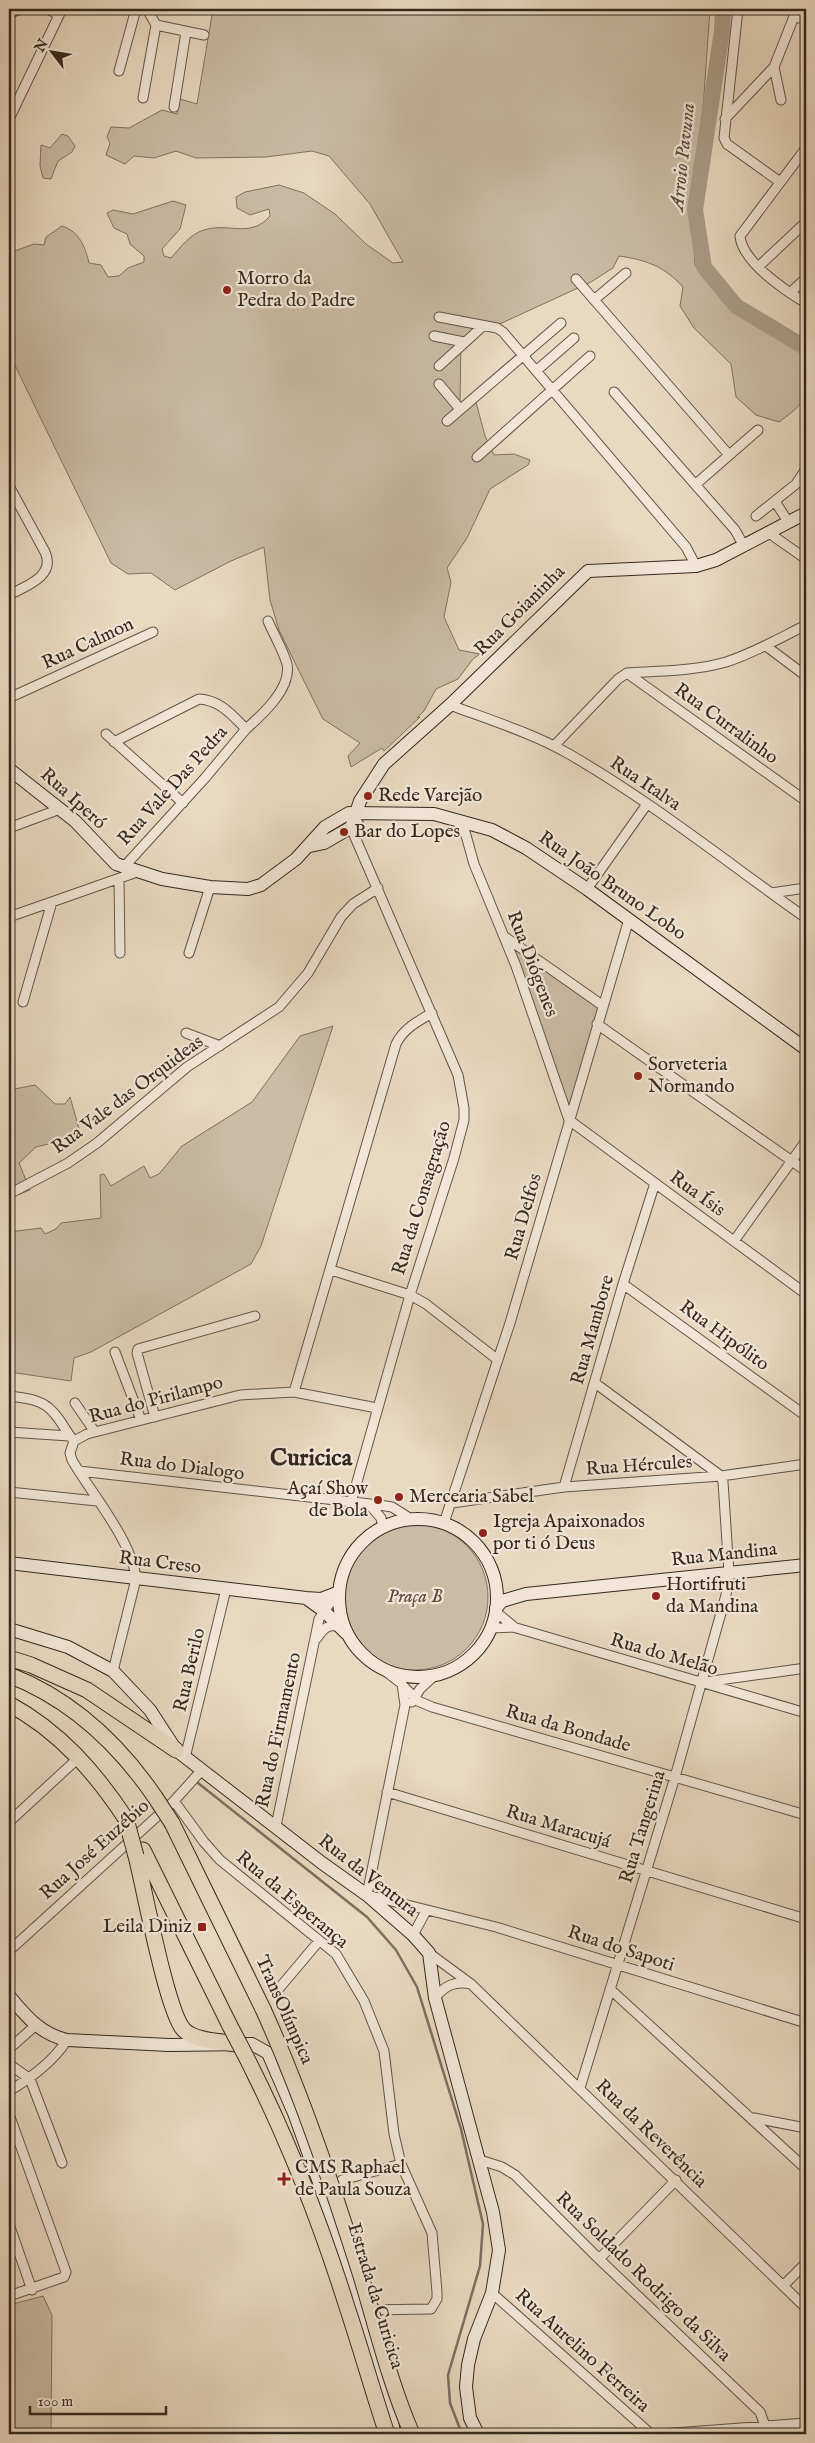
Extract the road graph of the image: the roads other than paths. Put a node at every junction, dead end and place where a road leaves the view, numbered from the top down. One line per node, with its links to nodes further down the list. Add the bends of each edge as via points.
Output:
1 (48, 9): 5 (street)
2 (136, 9): 12 (street)
3 (147, 9): 8 (street)
4 (738, 9): 17 (street)
5 (61, 12): 16 (street)
6 (795, 13): 7 (street); 11 (street)
7 (806, 19)
8 (156, 25): 9 (street); 13 (street)
9 (186, 32): 10 (street); 15 (street)
10 (204, 35)
11 (774, 66): 14 (street); 17 (street)
12 (119, 71)
13 (143, 98)
14 (781, 100)
15 (174, 107)
16 (9, 119)
17 (725, 119): 19 (street, via 727,144)
18 (806, 148): 19 (street)
19 (780, 182): 21 (street, via 740,236 741,244)
20 (806, 222): 21 (street)
21 (758, 267): 25 (street)
22 (626, 273): 26 (street)
23 (806, 278): 25 (street)
24 (576, 279): 26 (street)
25 (790, 294): 27 (street)
26 (594, 300): 44 (street)
27 (806, 304)
28 (439, 317): 30 (street)
29 (561, 323): 34 (street)
30 (483, 326): 33 (street); 34 (street, via 503,332)
31 (434, 336): 33 (street)
32 (574, 338): 37 (street)
33 (464, 342): 36 (street)
34 (522, 355): 37 (street); 41 (street)
35 (590, 356): 39 (street)
36 (438, 366)
37 (536, 371): 39 (street)
38 (439, 384): 41 (street)
39 (552, 390): 45 (street); 56 (street, via 686,547)
40 (614, 392): 47 (street)
41 (460, 409): 42 (street)
42 (446, 421)
43 (758, 430): 44 (street)
44 (728, 455): 47 (street)
45 (477, 456)
46 (806, 469): 49 (street, via 796,484)
47 (696, 484): 54 (street, via 735,530)
48 (9, 486): 57 (street, via 48,562 42,576)
49 (776, 502): 51 (street); 52 (street)
50 (806, 513): 52 (street, Rua Goianinha)
51 (756, 516)
52 (789, 523): 53 (street, Rua Goianinha)
53 (769, 533): 54 (street, Rua Goianinha); 55 (street)
54 (744, 546): 56 (street, Rua Goianinha)
55 (806, 559)
56 (696, 566): 65 (street, Rua Goianinha, via 588,571)
57 (9, 594)
58 (268, 620): 66 (street, via 287,664 288,675 282,689)
59 (806, 625): 61 (street)
60 (154, 632): 64 (street, Rua Calmon)
61 (766, 646): 62 (street, via 726,662 701,667); 63 (street)
62 (628, 673): 69 (street, via 618,679); 71 (street, Rua Curralinho)
63 (806, 676)
64 (9, 698)
65 (450, 705): 69 (street, Rua Italva); 75 (street, Rua Goianinha, via 384,764)
66 (246, 728): 68 (street, Rua Vale Das Pedra, via 221,705 199,699); 72 (street, Rua Vale Das Pedra)
67 (106, 734): 68 (street)
68 (114, 742): 72 (street)
69 (554, 746): 73 (street, Rua Italva)
70 (9, 769): 74 (street, Rua Iperó)
71 (806, 801)
72 (183, 802): 81 (street, Rua Vale Das Pedra)
73 (647, 804): 85 (street); 86 (street, Rua Italva)
74 (60, 809): 78 (street); 81 (street, Rua Iperó, via 75,821)
75 (355, 812): 76 (street, Rua João Bruno Lobo); 79 (street, Rua Goianinha); 80 (street, via 325,827)
76 (372, 814): 77 (street, Rua João Bruno Lobo, via 434,814); 79 (street)
77 (462, 821): 85 (street, Rua João Bruno Lobo, via 511,839); 91 (street, Rua Diógenes, via 474,864)
78 (9, 828)
79 (351, 828): 80 (street, via 324,843); 83 (street, Rua da Consagração)
80 (310, 846): 82 (street, via 261,885 248,889)
81 (121, 873): 82 (street, via 137,872); 87 (street); 92 (street)
82 (210, 887): 93 (street)
83 (378, 888): 96 (street, Rua da Consagração); 99 (street, Rua Vale das Orquideas, via 353,904 341,917 308,973 279,1007)
84 (806, 888): 86 (street)
85 (587, 889): 90 (street, Rua João Bruno Lobo)
86 (771, 893): 89 (street, Rua Italva)
87 (52, 902): 88 (street); 94 (street)
88 (9, 917)
89 (806, 918)
90 (629, 919): 95 (street, Rua Delfos); 100 (street, Rua João Bruno Lobo)
91 (504, 937): 95 (street); 101 (street, Rua Diógenes)
92 (120, 953)
93 (189, 953)
94 (23, 1002)
95 (602, 1005): 97 (street, Rua Delfos)
96 (432, 1014): 108 (street, via 408,1027 396,1044); 111 (street, Rua da Consagração, via 458,1075 464,1120)
97 (597, 1024): 101 (street, Rua Delfos); 103 (street)
98 (186, 1033): 99 (street)
99 (220, 1046): 106 (street, Rua Vale das Orquideas, via 187,1066 97,1142 45,1177)
100 (806, 1049)
101 (569, 1120): 105 (street, Rua Ísis); 114 (street, Rua Delfos)
102 (806, 1141): 103 (street)
103 (792, 1161): 104 (street); 107 (street)
104 (806, 1171)
105 (654, 1183): 107 (street, Rua Ísis); 109 (street, Rua Mambore)
106 (11, 1193)
107 (734, 1241): 110 (street, Rua Ísis)
108 (331, 1270): 111 (street); 116 (street)
109 (623, 1284): 115 (street, Rua Mambore); 120 (street, Rua Hipólito)
110 (806, 1294)
111 (410, 1295): 114 (street); 119 (street, Rua da Consagração)
112 (255, 1316): 121 (street, via 138,1349)
113 (115, 1352): 122 (street)
114 (498, 1360): 130 (street, Rua Delfos)
115 (595, 1383): 128 (street); 129 (street, Rua Mambore)
116 (294, 1392): 119 (street, Rua do Pirilampo); 121 (street, Rua do Pirilampo, via 240,1395)
117 (9, 1396): 125 (street, via 46,1405)
118 (75, 1403): 124 (street)
119 (377, 1408): 134 (street, Rua da Consagração)
120 (806, 1416)
121 (155, 1417): 122 (street, Rua do Pirilampo)
122 (141, 1420): 124 (street, Rua do Pirilampo)
123 (9, 1432): 125 (street)
124 (96, 1432): 125 (street, Rua do Pirilampo)
125 (72, 1439): 127 (street, Rua do Pirilampo, via 70,1453)
126 (806, 1464): 128 (street, Rua Hércules)
127 (79, 1471): 133 (street, Rua do Pirilampo); 134 (street, Rua do Dialogo)
128 (721, 1476): 129 (street, Rua Hércules); 142 (street, Rua Tangerina)
129 (564, 1487): 132 (street, Rua Hércules)
130 (456, 1489): 132 (street); 135 (street, Rua Delfos)
131 (9, 1492): 133 (street)
132 (473, 1499): 135 (street, Rua Hércules)
133 (98, 1501): 143 (street, Rua do Pirilampo, via 131,1556)
134 (351, 1502): 136 (street, Rua do Dialogo)
135 (452, 1503): 138 (street, Rua Delfos)
136 (370, 1505): 137 (street, Rua do Dialogo, via 392,1507); 139 (street)
137 (411, 1519): 138 (street); 139 (street)
138 (444, 1523): 144 (street, via 463,1532 481,1549)
139 (383, 1527): 146 (street, via 361,1543 353,1554)
140 (9, 1563): 143 (street, Rua Creso)
141 (806, 1565): 142 (street, Rua Mandina)
142 (728, 1573): 147 (street, Rua Mandina); 162 (street, Rua Tangerina, via 726,1595)
143 (136, 1579): 145 (street, Rua Creso); 159 (street, Rua do Pirilampo)
144 (496, 1583): 147 (street, Rua Mandina, via 505,1590); 149 (street)
145 (226, 1589): 148 (street, Rua Creso); 171 (street, Rua Berilo)
146 (339, 1594): 148 (street, Rua Creso, via 320,1599); 150 (street, Rua do Firmamento); 154 (street)
147 (526, 1594): 149 (street, Rua Mandina, via 502,1601)
148 (306, 1598): 150 (street, Rua Creso)
149 (496, 1610): 151 (street, Rua do Melão); 152 (street)
150 (324, 1611): 154 (street, Rua Creso); 155 (street, Rua do Firmamento)
151 (513, 1627): 152 (street, Rua do Melão); 162 (street, Rua do Melão)
152 (491, 1628): 161 (street, via 468,1658)
153 (9, 1629): 159 (street, Rua da Ventura, via 68,1647)
154 (344, 1631): 155 (street, Rua do Firmamento, via 335,1625 324,1628); 157 (street, via 357,1648)
155 (315, 1641): 180 (street, Rua do Firmamento)
156 (9, 1658): 171 (highway, via 87,1690)
157 (380, 1667): 161 (street, via 412,1676); 163 (street, Rua da Bondade)
158 (806, 1668): 162 (street)
159 (113, 1671): 171 (street, Rua da Ventura, via 150,1710)
160 (9, 1675): 227 (highway, TransOlímpica, bridge, via 53,1697 92,1724 120,1751 172,1823 288,2066 329,2176 394,2387)
161 (435, 1675): 164 (street)
162 (703, 1682): 169 (street, Rua do Melão); 175 (street, Rua Tangerina)
163 (402, 1684): 165 (street, Rua da Bondade); 170 (street)
164 (420, 1689): 165 (street); 167 (street)
165 (414, 1697): 167 (street, Rua da Bondade); 170 (street)
166 (9, 1704): 181 (highway, bridge, via 41,1724 84,1762 122,1813)
167 (435, 1708): 175 (street, Rua da Bondade)
168 (9, 1711): 172 (street, via 38,1729)
169 (806, 1713)
170 (404, 1716): 176 (street)
171 (181, 1754): 173 (street, Rua da Ventura)
172 (74, 1762): 174 (street); 179 (street)
173 (201, 1771): 177 (street, Rua José Euzébio); 180 (street, Rua da Ventura)
174 (84, 1772)
175 (675, 1777): 178 (street, Rua da Bondade); 182 (street, Rua Tangerina)
176 (387, 1792): 182 (street, Rua Maracujá); 183 (street)
177 (174, 1801): 187 (street, Rua da Esperança, via 220,1860); 188 (street, Rua José Euzébio)
178 (806, 1815)
179 (9, 1822)
180 (276, 1826): 183 (street, Rua da Ventura, via 322,1864)
181 (139, 1853): 199 (highway, via 169,1993 180,2024 188,2033); 225 (highway, bridge, via 230,2026 301,2179 345,2299)
182 (647, 1872): 185 (street, Rua Maracujá); 190 (street, Rua Tangerina)
183 (366, 1894): 184 (street, Rua do Sapoti); 186 (street, Rua da Ventura)
184 (426, 1911): 186 (street); 190 (street, Rua do Sapoti, via 496,1927)
185 (806, 1919)
186 (413, 1936): 189 (street, Rua da Ventura)
187 (319, 1941): 193 (street); 210 (street, Rua da Esperança, via 336,1954 348,1971 382,2041 395,2142)
188 (9, 1951)
189 (429, 1953): 191 (street, Rua da Reverência); 195 (street)
190 (617, 1964): 192 (street, Rua Tangerina); 196 (street, Rua do Sapoti)
191 (471, 1984): 195 (street, via 447,1986); 203 (street, Rua da Reverência)
192 (610, 1989): 203 (street, Rua Tangerina); 206 (street)
193 (276, 1992)
194 (9, 1996): 197 (street)
195 (435, 1998): 208 (street)
196 (806, 2023)
197 (36, 2025): 198 (street, via 55,2037); 200 (street)
198 (67, 2040): 199 (street, Estrada da Curicica, via 169,2045); 202 (street)
199 (235, 2044): 222 (street, Estrada da Curicica, via 260,2047 274,2063 321,2188)
200 (9, 2048)
201 (9, 2064): 202 (street)
202 (30, 2079): 204 (street); 209 (street)
203 (580, 2088): 213 (street, Rua da Reverência)
204 (9, 2091)
205 (9, 2114): 218 (street, via 66,2268 64,2277)
206 (754, 2118): 207 (street); 211 (street)
207 (806, 2128)
208 (480, 2160): 215 (street, Rua Soldado Rodrigo da Silva, via 514,2175); 219 (street, via 499,2250)
209 (62, 2163)
210 (401, 2164): 212 (street); 222 (street, Rua da Esperança, via 432,2233 437,2299 431,2309 425,2310)
211 (806, 2169)
212 (342, 2180)
213 (676, 2180): 215 (street); 217 (street, Rua da Reverência)
214 (9, 2224): 218 (street)
215 (599, 2259): 224 (street, Rua Soldado Rodrigo da Silva, via 760,2412)
216 (806, 2263): 217 (street)
217 (783, 2286): 221 (street, Rua da Reverência)
218 (32, 2290): 220 (street)
219 (492, 2293): 228 (street, via 474,2338 466,2387 470,2418); 229 (street, Rua Aurelino Ferreira)
220 (9, 2296)
221 (806, 2308)
222 (360, 2310): 226 (street, Estrada da Curicica)
223 (806, 2423): 224 (street)
224 (767, 2431): 230 (street)
225 (388, 2434)
226 (394, 2434)
227 (412, 2434)
228 (478, 2434)
229 (651, 2434)
230 (661, 2434)

